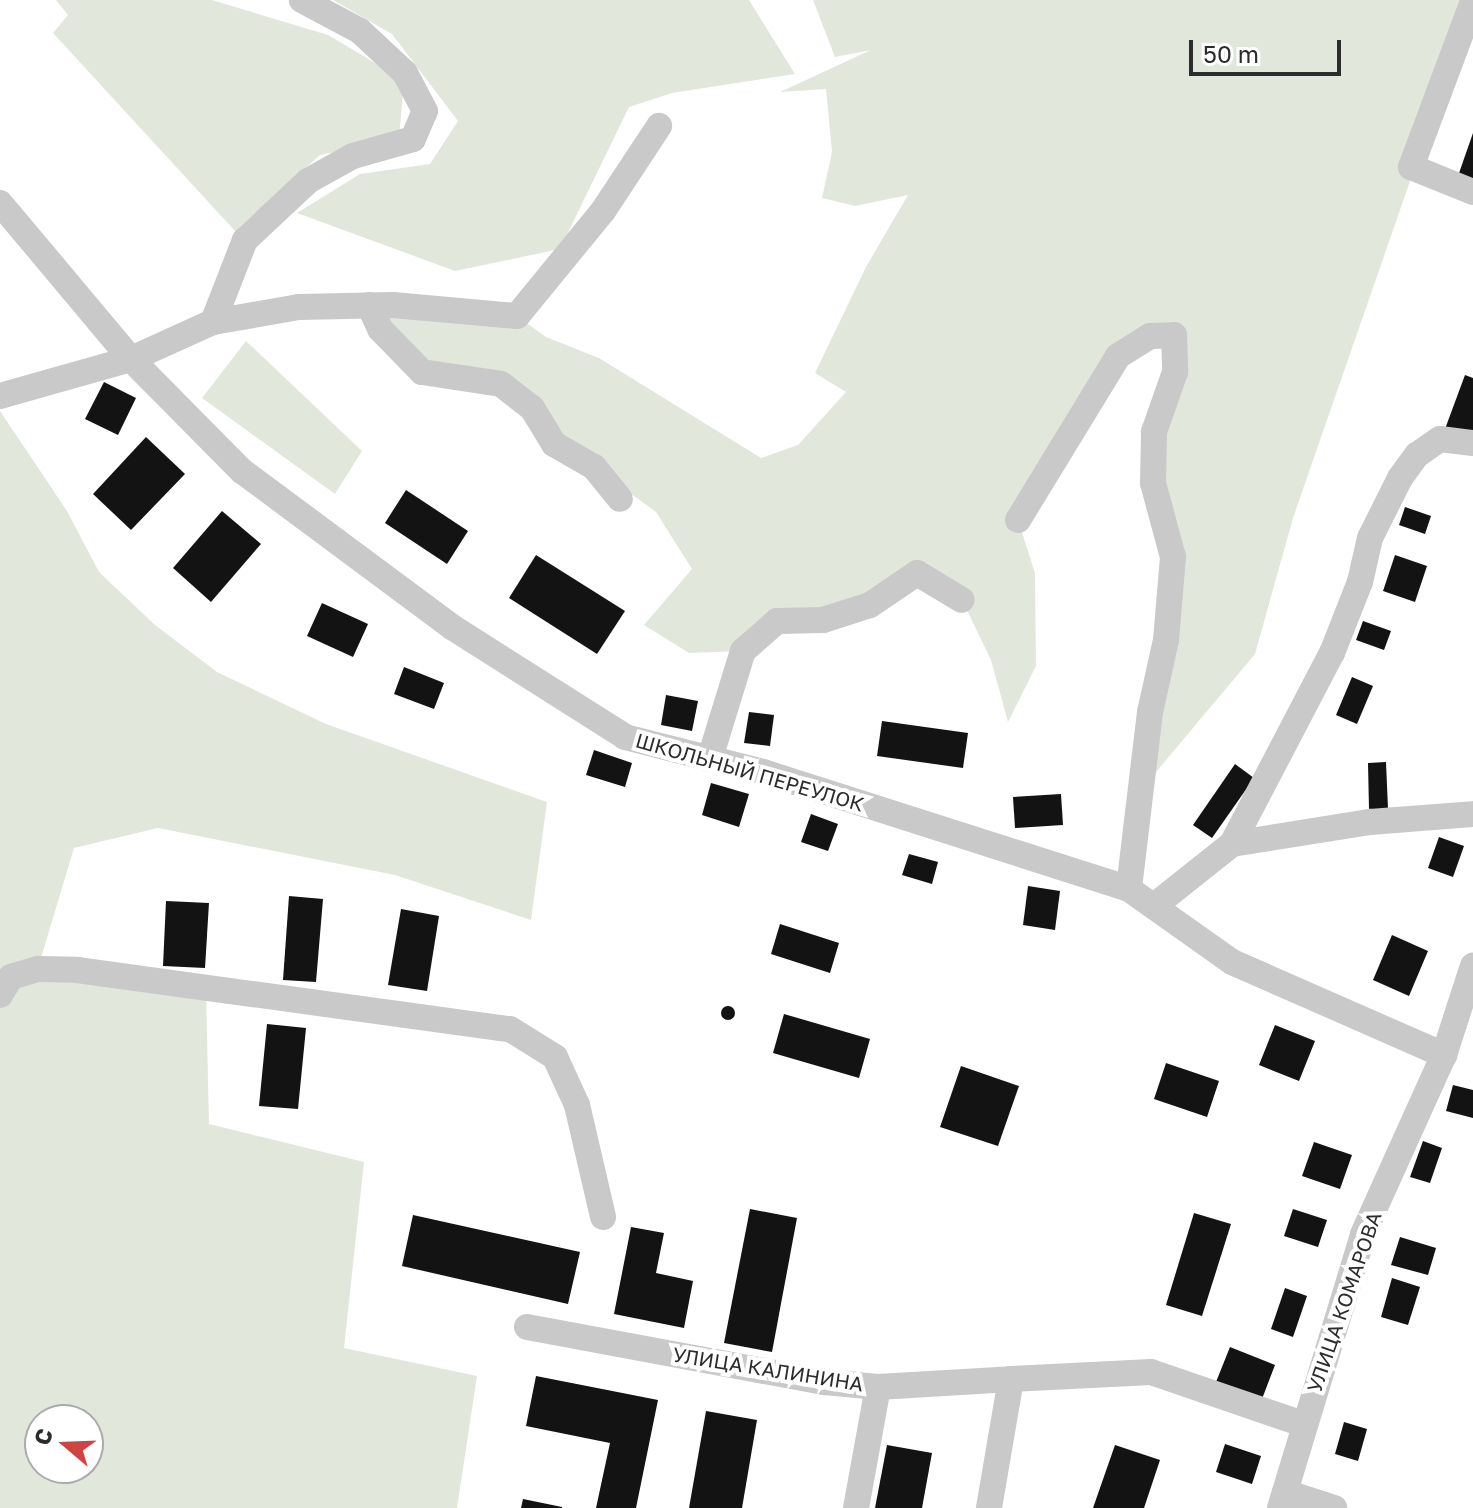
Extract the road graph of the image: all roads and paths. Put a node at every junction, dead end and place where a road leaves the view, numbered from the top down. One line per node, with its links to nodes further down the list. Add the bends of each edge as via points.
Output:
1 (302, 0): 7 (street, via 360,31 405,73 425,111 413,139 353,156 308,181 245,240)
2 (1473, 1): 4 (street, via 1411,167)
3 (659, 126): 6 (street, via 603,211 517,316)
4 (1473, 192)
5 (0, 203): 8 (street, ШКОЛЬНЫЙ ПЕРЕУЛОК)
6 (369, 305): 7 (street, via 299,307); 11 (street, via 380,329 422,372 501,384 532,408 554,444 594,467)
7 (213, 322): 8 (street)
8 (131, 359): 9 (street); 14 (street, ШКОЛЬНЫЙ ПЕРЕУЛОК, via 242,471 452,627 625,737)
9 (0, 396)
10 (1473, 443): 16 (street, via 1440,439 1417,455 1385,506 1332,653)
11 (620, 499)
12 (1018, 520): 17 (street, via 1118,356 1150,336 1174,335 1175,372 1154,432 1153,483 1173,557)
13 (962, 600): 14 (street, via 917,573 870,605 823,620 777,621 743,651)
14 (710, 758): 17 (street, ШКОЛЬНЫЙ ПЕРЕУЛОК)
15 (1473, 814): 16 (street, via 1370,822)
16 (1232, 844): 18 (street)
17 (1129, 889): 18 (street, ШКОЛЬНЫЙ ПЕРЕУЛОК)
18 (1154, 906): 21 (street, ШКОЛЬНЫЙ ПЕРЕУЛОК, via 1232,962)
19 (1473, 966): 21 (street, УЛИЦА КОМАРОВА)
20 (0, 995): 22 (street, via 11,977 38,969 77,970 510,1029 555,1057 577,1105)
21 (1444, 1055): 26 (street, УЛИЦА КОМАРОВА, via 1363,1234)
22 (603, 1217)
23 (527, 1327): 25 (street, УЛИЦА КАЛИНИНА)
24 (1011, 1379): 25 (street, УЛИЦА КАЛИНИНА); 26 (street, УЛИЦА КАЛИНИНА, via 1151,1372); 29 (street)
25 (878, 1387): 28 (street)
26 (1303, 1424): 27 (street, УЛИЦА КОМАРОВА)
27 (1283, 1500): 30 (street)
28 (856, 1508)
29 (989, 1508)
30 (1334, 1508)

